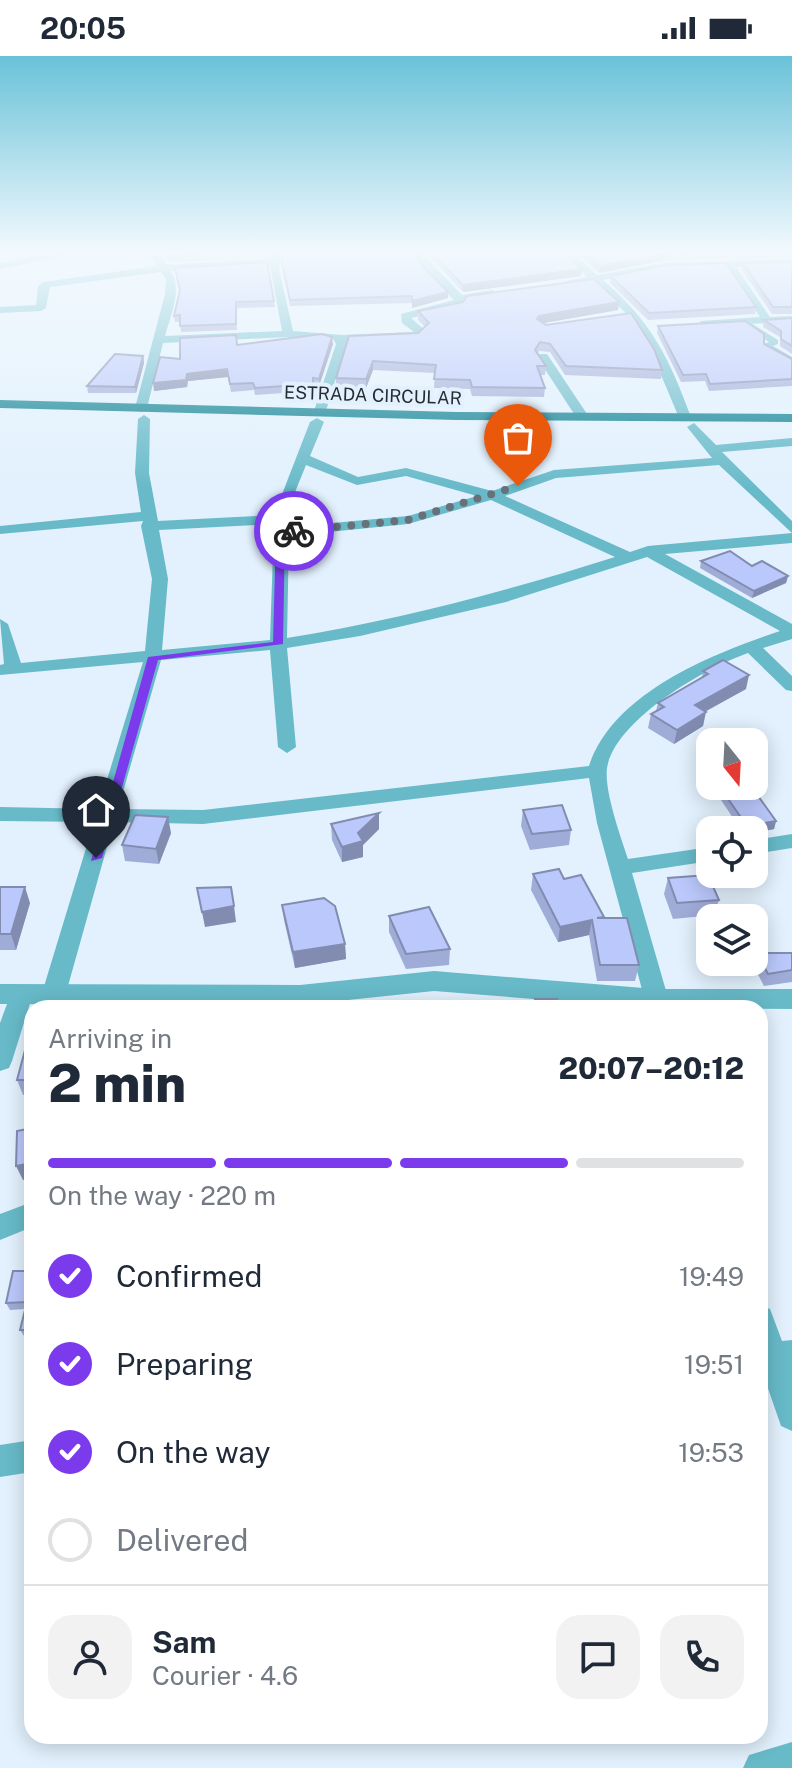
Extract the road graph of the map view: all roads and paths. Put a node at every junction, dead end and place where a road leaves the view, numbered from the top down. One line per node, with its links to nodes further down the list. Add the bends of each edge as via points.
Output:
1 (161, 329): 8 (street)
2 (287, 329): 6 (street)
3 (418, 329): 7 (street, via 418,335)
4 (644, 329): 17 (street)
5 (756, 329): 10 (street, via 775,342 767,346)
6 (288, 334): 7 (street); 8 (street)
7 (339, 339): 14 (street, via 342,344)
8 (158, 340): 12 (street)
9 (543, 357): 15 (street)
10 (792, 361)
11 (0, 404): 12 (main road)
12 (142, 414): 13 (main road); 14 (main road); 24 (street)
13 (0, 416)
14 (318, 416): 15 (main road, ESTRADA CIRCULAR); 17 (main road); 21 (street)
15 (583, 417): 17 (main road, ESTRADA CIRCULAR)
16 (792, 418): 17 (main road, ESTRADA CIRCULAR)
17 (689, 422): 18 (main road); 20 (street)
18 (792, 427)
19 (792, 442): 20 (street)
20 (711, 449): 22 (street)
21 (302, 458): 23 (street, via 357,481 406,472); 25 (street, via 288,484)
22 (722, 461): 23 (street, via 554,474); 26 (street)
23 (491, 495): 25 (street, via 408,520); 30 (street)
24 (147, 521): 25 (street); 27 (street); 35 (street, via 160,579)
25 (281, 526): 33 (street)
26 (792, 529)
27 (0, 530)
28 (792, 538): 29 (street)
29 (648, 551): 30 (street); 32 (street)
30 (627, 556): 33 (street, via 438,615)
31 (0, 624): 36 (street)
32 (792, 632): 34 (street)
33 (278, 644): 35 (street); 38 (street)
34 (749, 645): 37 (street); 39 (street, via 682,678 637,712 604,749)
35 (153, 657): 36 (street); 41 (street)
36 (7, 670)
37 (792, 686)
38 (287, 747)
39 (597, 771): 41 (street, via 273,811); 45 (street)
40 (0, 814): 41 (street)
41 (108, 816): 46 (street)
42 (792, 841): 43 (street)
43 (768, 845)
44 (696, 856): 45 (street)
45 (620, 868): 52 (street)
46 (54, 993): 47 (street); 49 (street)
47 (10, 994): 54 (street)
48 (792, 999): 53 (street)
49 (271, 1000)
50 (309, 1000): 51 (street, via 434,981)
51 (627, 1000)
52 (657, 1000)
53 (758, 1000)
54 (0, 1061)
55 (24, 1217): 56 (street)
56 (0, 1227)
57 (774, 1357): 58 (street)
58 (792, 1415)
59 (24, 1457): 60 (street)
60 (0, 1461)
61 (792, 1761): 62 (street)
62 (762, 1768)

